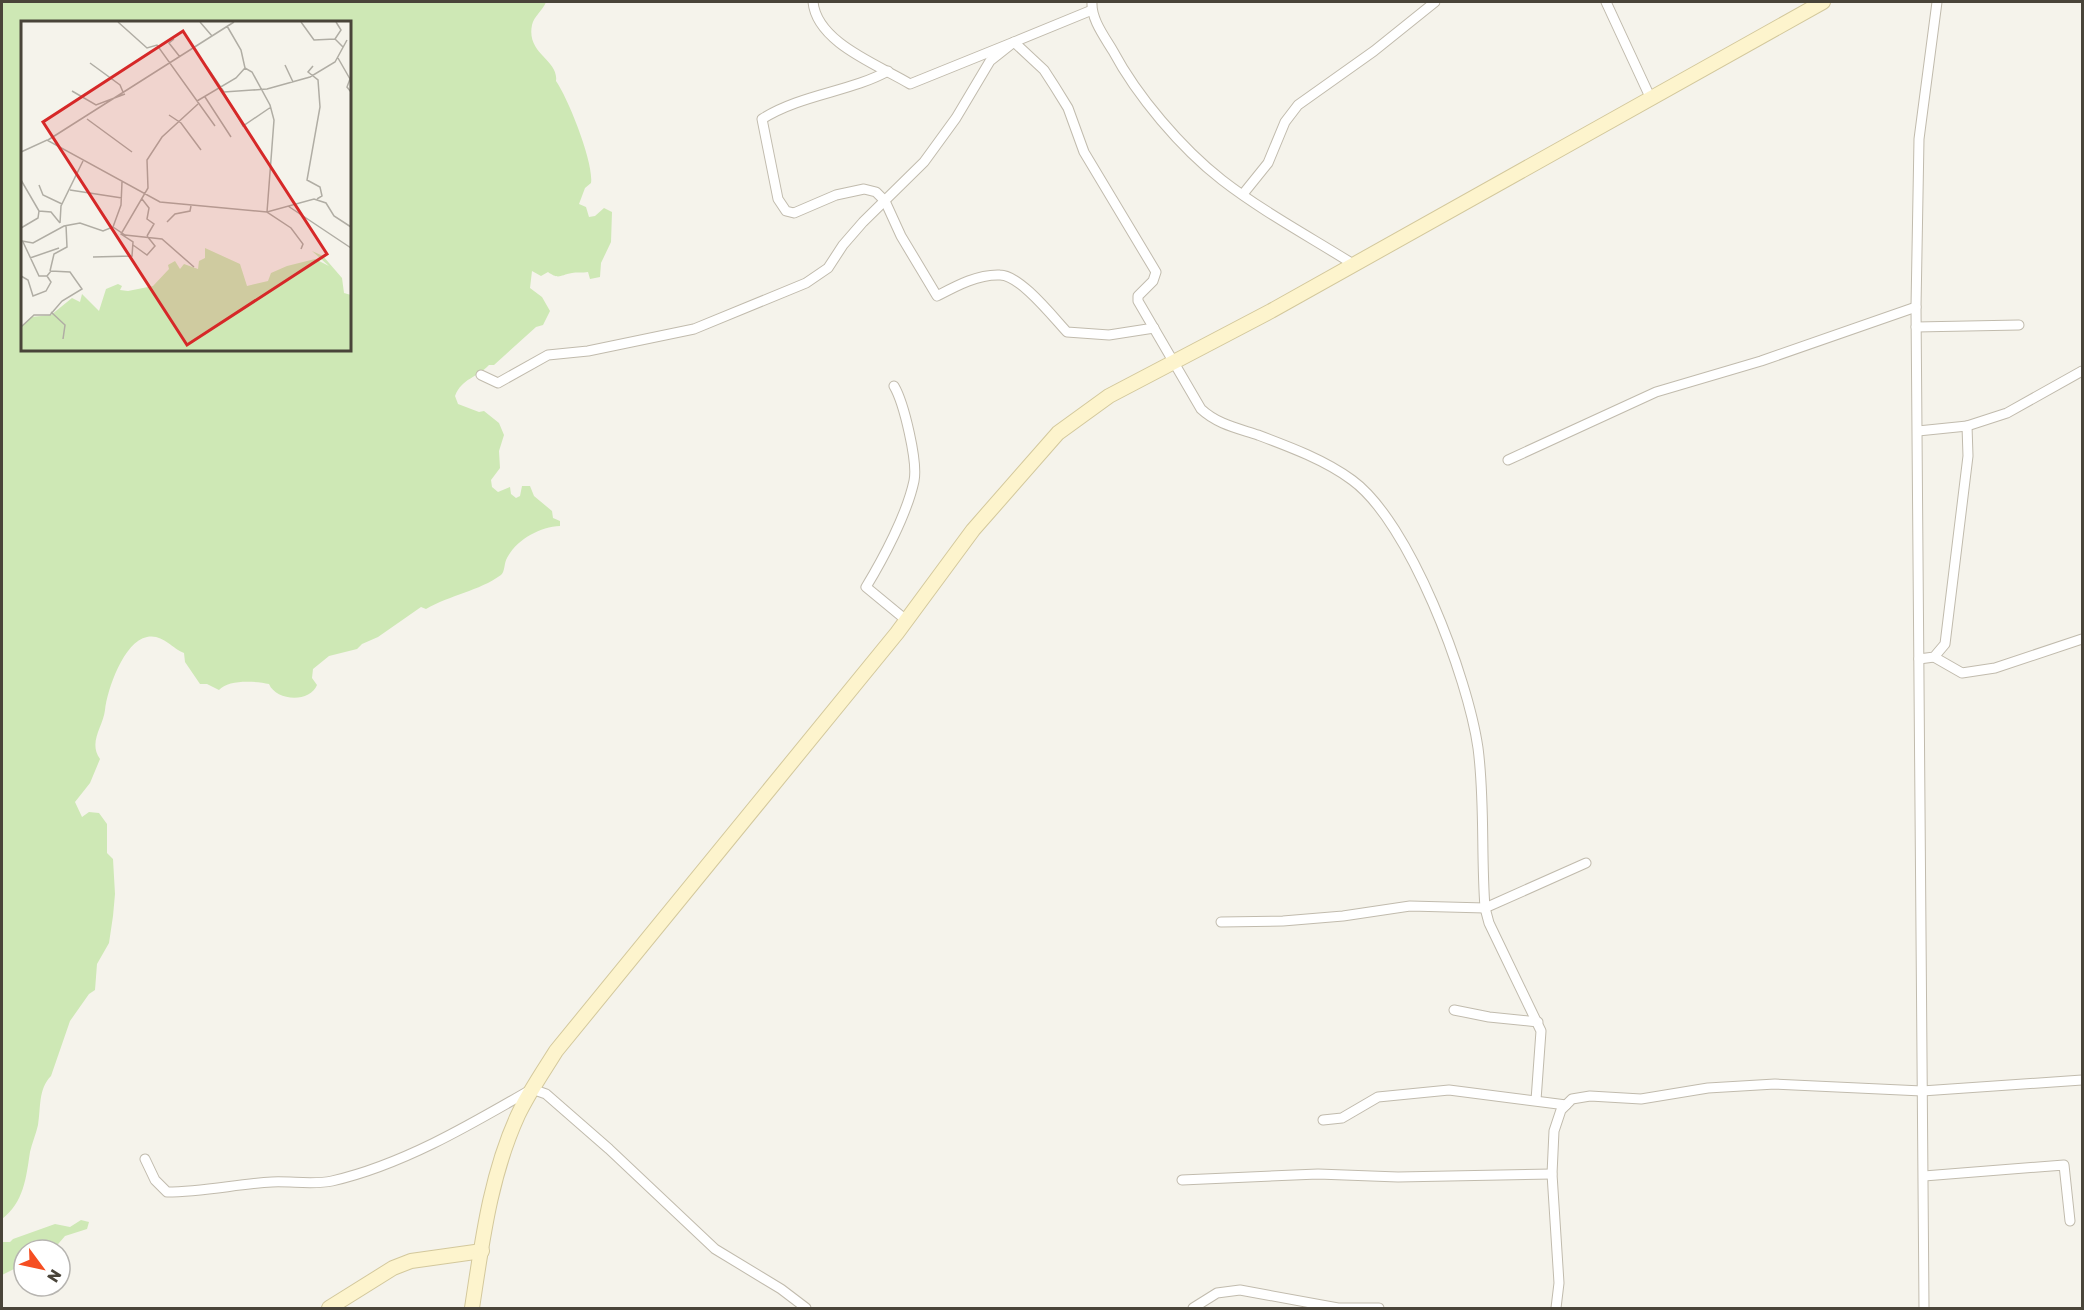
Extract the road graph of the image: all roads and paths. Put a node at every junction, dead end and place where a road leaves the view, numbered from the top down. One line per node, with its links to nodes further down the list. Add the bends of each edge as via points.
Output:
1 (813, 2): 8 (street, via 817,16 836,42)
2 (1435, 2): 10 (street, via 1298,105 1285,122 1268,163)
3 (1605, 2): 9 (street)
4 (1823, 2): 9 (main road, via 1749,40)
5 (1937, 2): 13 (street, via 1919,139)
6 (1092, 6): 7 (street); 10 (street, via 1131,85 1203,164)
7 (1014, 42): 8 (street, via 910,84); 11 (street, via 990,61 924,162); 16 (street, via 1044,70 1068,108 1084,152 1156,272 1138,296)
8 (888, 71): 11 (street, via 762,119 778,199 786,211 794,213 836,195 864,189 876,192)
9 (1651, 99): 12 (main road)
10 (1243, 194): 12 (street)
11 (885, 201): 16 (street, via 937,296 964,282 1001,274 1021,284 1067,332 1109,335); 19 (street, via 843,245 828,268 806,283 694,329 588,351 548,355 498,383)
12 (1353, 264): 17 (main road)
13 (1916, 307): 15 (street); 23 (street, via 1761,361 1656,392)
14 (2019, 325): 15 (street)
15 (1916, 327): 22 (street)
16 (1154, 328): 17 (street)
17 (1173, 363): 24 (main road, via 1109,396 1058,433 973,530); 29 (street, via 1192,397 1210,417 1330,466 1368,493 1392,524 1444,630 1473,723 1481,780)
18 (2082, 371): 21 (street, via 2007,413)
19 (481, 375)
20 (894, 386): 24 (street, via 901,398 911,444 914,480 888,547 866,587)
21 (1967, 426): 22 (street); 26 (street, via 1968,456 1945,644)
22 (1918, 432): 27 (street)
23 (1508, 460)
24 (906, 620): 34 (main road, via 556,1051)
25 (2082, 639): 26 (street, via 1995,668 1962,673)
26 (1934, 657): 27 (street)
27 (1919, 659): 35 (street)
28 (1586, 863): 29 (street)
29 (1485, 908): 30 (street, via 1410,906 1283,921); 32 (street)
30 (1221, 921)
31 (1454, 1010): 32 (street)
32 (1538, 1022): 36 (street, via 1541,1031)
33 (2082, 1080): 35 (street)
34 (532, 1089): 39 (street, via 434,1141 330,1181 270,1182 167,1192 155,1180); 44 (main road, via 508,1140 490,1197); 47 (street, via 546,1094 609,1149 715,1249)
35 (1922, 1091): 37 (street, via 1775,1084 1708,1088 1641,1099 1582,1096); 41 (street)
36 (1536, 1100): 37 (street); 38 (street, via 1449,1090 1378,1097 1342,1118)
37 (1566, 1105): 40 (street, via 1556,1120)
38 (1323, 1120)
39 (145, 1160)
40 (1552, 1174): 42 (street, via 1298,1174); 50 (street, via 1559,1283)
41 (1924, 1176): 43 (street, via 2064,1165); 51 (street)
42 (1182, 1180)
43 (2070, 1221)
44 (482, 1251): 45 (main road, via 411,1261); 46 (main road)
45 (330, 1308)
46 (472, 1308)
47 (806, 1308)
48 (1194, 1308): 49 (street, via 1217,1293 1240,1290 1338,1308)
49 (1379, 1308)
50 (1556, 1308)
51 (1924, 1308)

